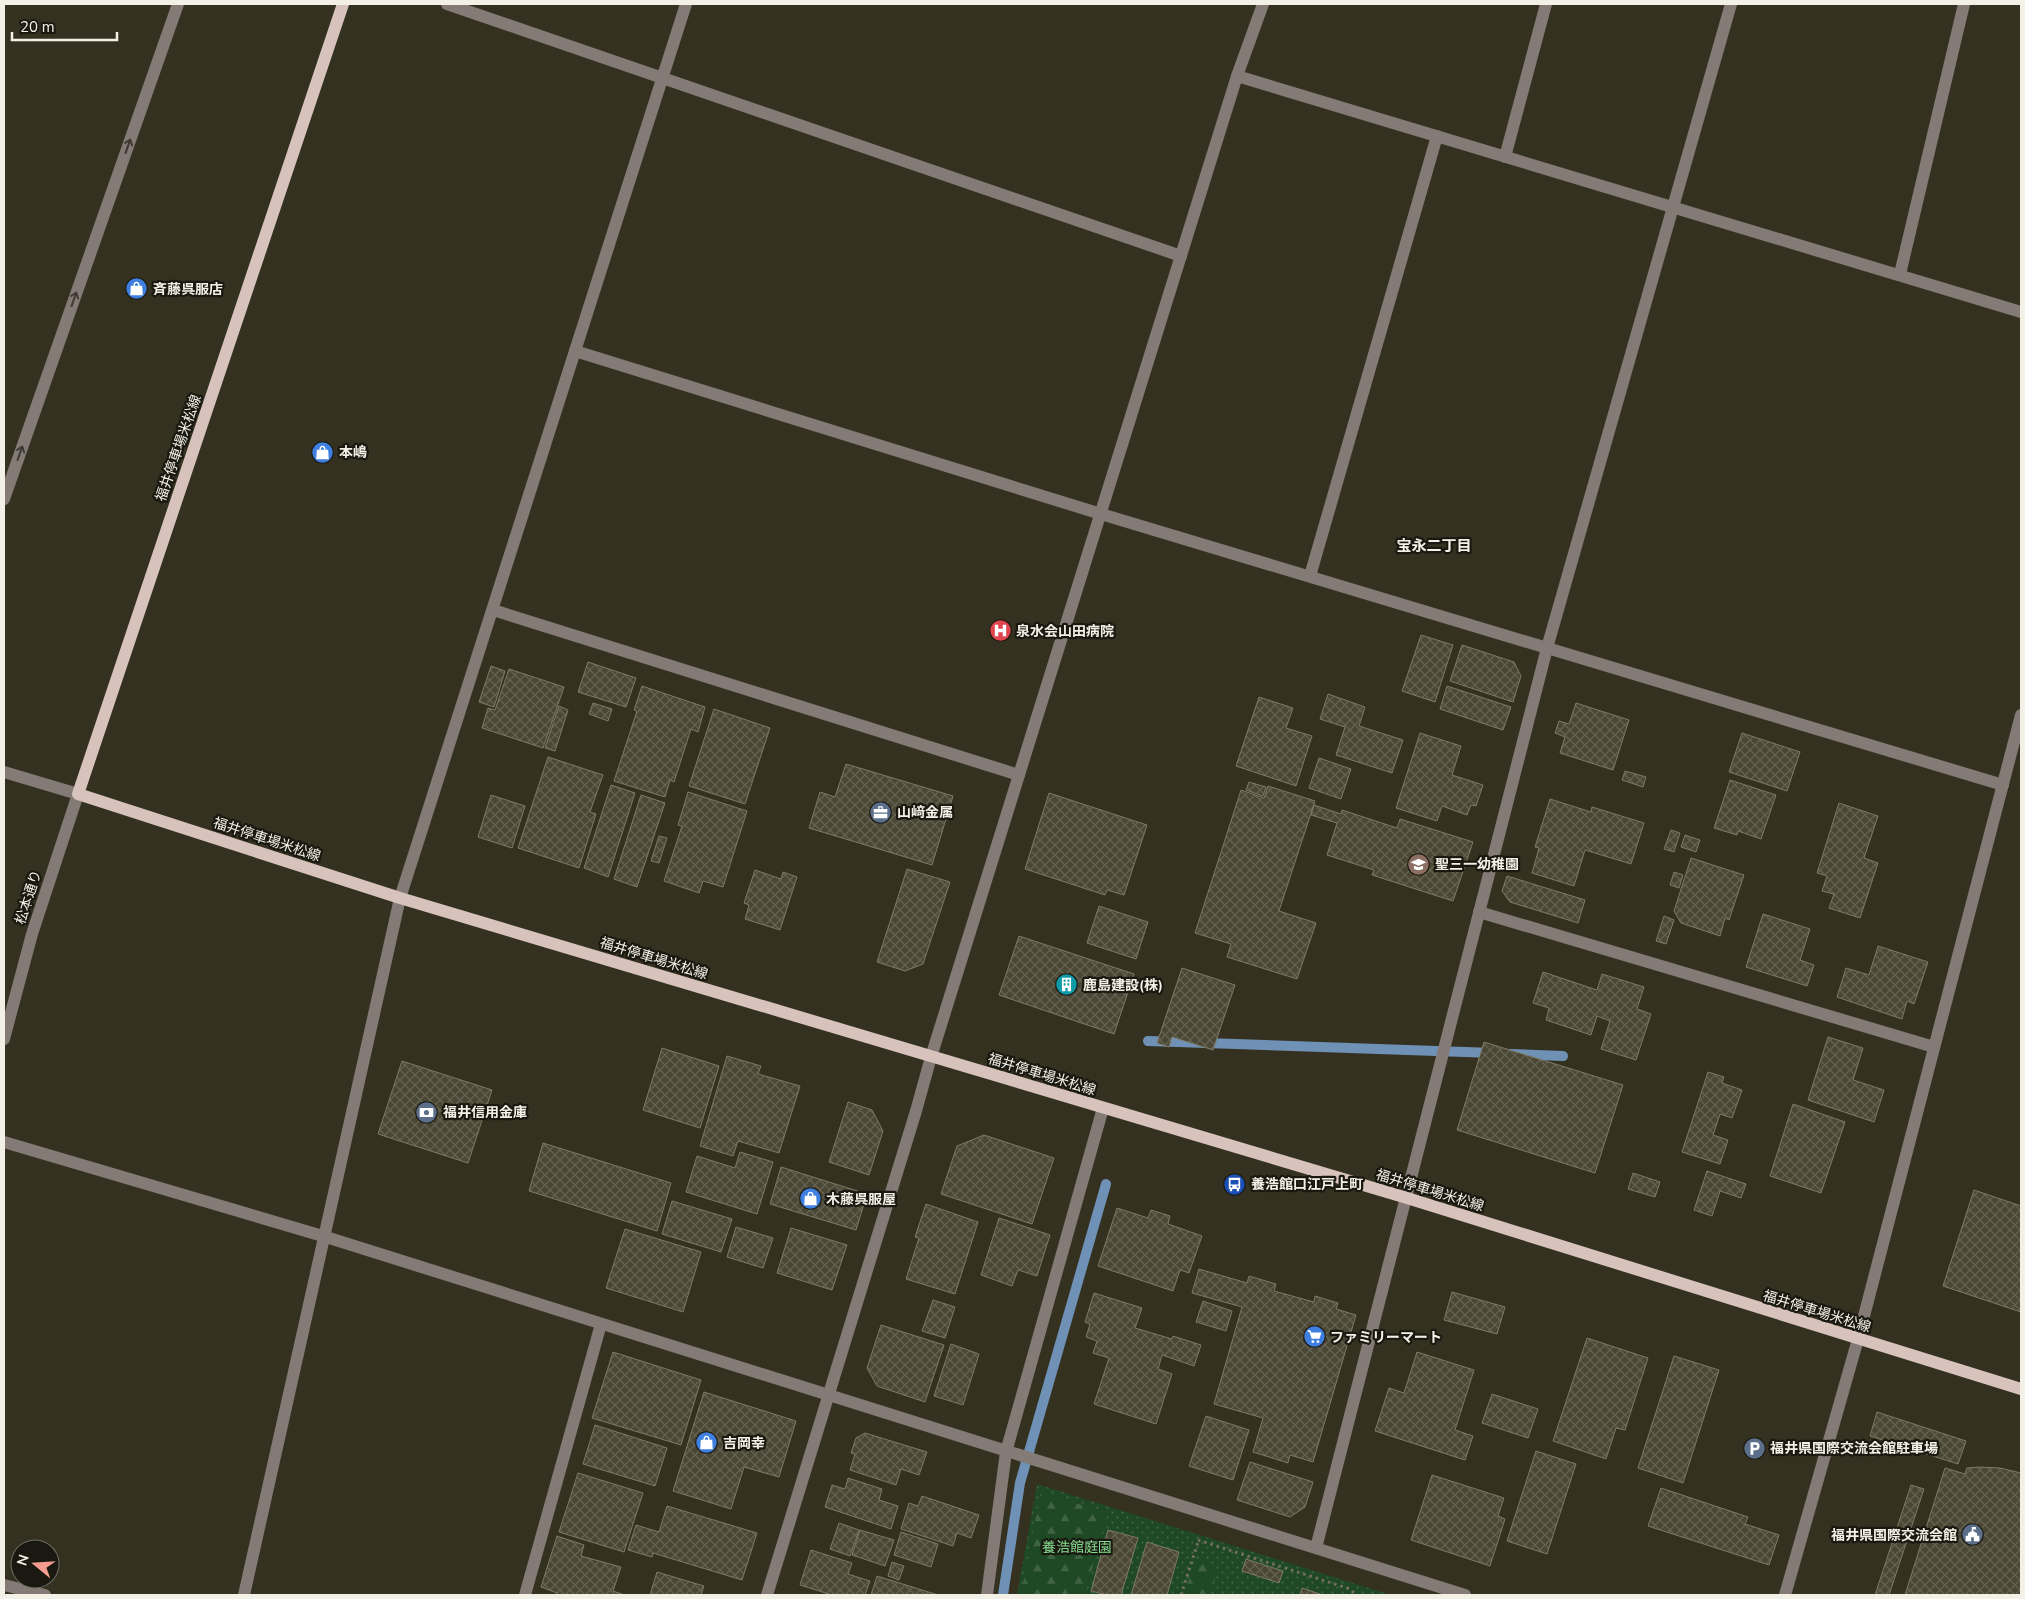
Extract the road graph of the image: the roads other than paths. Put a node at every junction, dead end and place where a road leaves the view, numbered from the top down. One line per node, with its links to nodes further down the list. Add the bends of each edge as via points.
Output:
1 (178, 4): 18 (street, one-way to 1)
2 (343, 4): 27 (main road, 福井停車場米松線)
3 (447, 4): 10 (street)
4 (686, 4): 10 (street)
5 (1263, 4): 9 (street)
6 (1546, 4): 12 (street)
7 (1731, 4): 13 (street)
8 (1964, 4): 15 (street)
9 (1237, 76): 11 (street); 14 (street)
10 (662, 77): 14 (street); 17 (street)
11 (1437, 136): 12 (street); 20 (street)
12 (1505, 157): 13 (street)
13 (1672, 208): 15 (street); 22 (street)
14 (1181, 256): 19 (street)
15 (1900, 274): 16 (street)
16 (2021, 312)
17 (575, 351): 19 (street); 21 (street)
18 (4, 499)
19 (1101, 514): 20 (street); 25 (street)
20 (1310, 576): 22 (street)
21 (493, 610): 25 (street); 28 (street)
22 (1548, 648): 26 (street); 29 (street)
23 (2021, 715): 26 (street)
24 (4, 772): 27 (street)
25 (1019, 775): 32 (street)
26 (2003, 785): 31 (street)
27 (78, 794): 28 (main road, 福井停車場米松線); 30 (street, 松本通り, via 32,934)
28 (400, 898): 32 (main road, 福井停車場米松線); 36 (street)
29 (1480, 912): 31 (street); 35 (street)
30 (4, 1040)
31 (1934, 1047): 38 (street)
32 (931, 1057): 33 (main road, 福井停車場米松線); 40 (street)
33 (1104, 1108): 35 (main road, 福井停車場米松線); 41 (street)
34 (4, 1142): 36 (street)
35 (1407, 1198): 38 (main road, 福井停車場米松線); 42 (street)
36 (326, 1237): 37 (street); 45 (street)
37 (601, 1324): 40 (street); 46 (street)
38 (1858, 1340): 39 (main road, 福井停車場米松線); 50 (street)
39 (2021, 1389)
40 (830, 1396): 41 (street); 47 (street)
41 (1011, 1453): 42 (street); 48 (street)
42 (1316, 1548): 49 (street)
43 (4, 1584): 44 (street)
44 (45, 1595)
45 (244, 1595)
46 (525, 1595)
47 (767, 1595)
48 (986, 1595)
49 (1465, 1595)
50 (1785, 1595)

